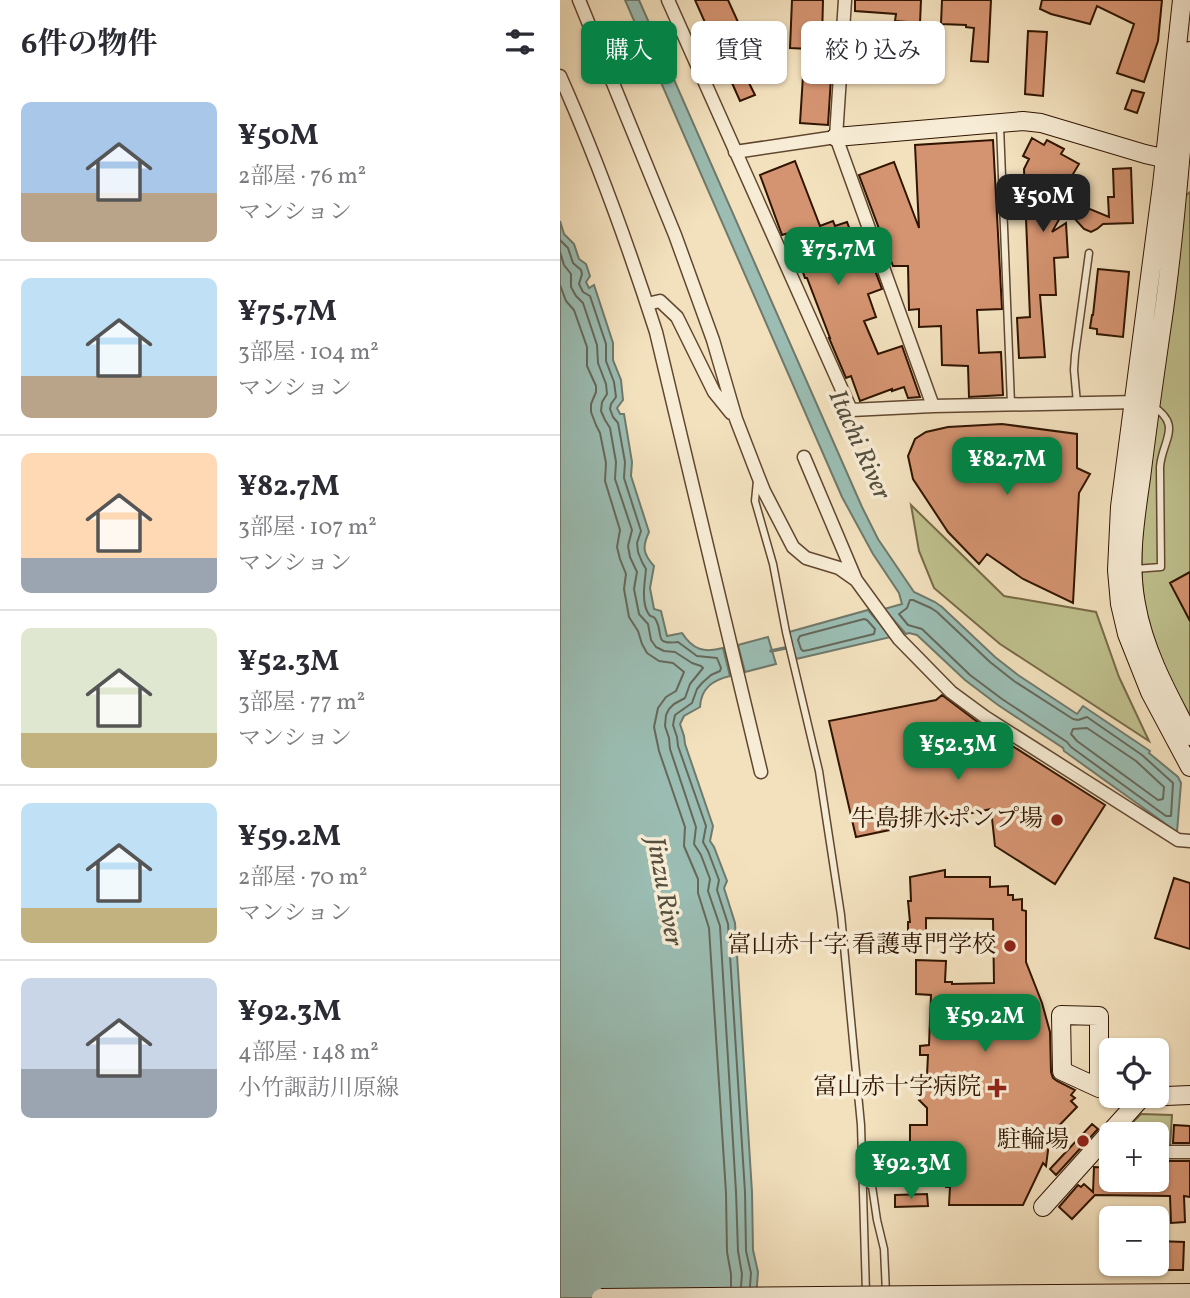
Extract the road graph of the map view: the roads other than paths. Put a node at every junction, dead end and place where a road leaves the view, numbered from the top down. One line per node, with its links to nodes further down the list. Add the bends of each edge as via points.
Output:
1 (579, 0): 17 (street, via 675,235)
2 (668, 0): 9 (street)
3 (845, 0): 8 (street)
4 (1182, 0): 10 (street)
5 (1190, 51): 10 (street)
6 (560, 76): 12 (street)
7 (999, 122): 8 (street); 10 (street, via 1041,123); 15 (lane)
8 (835, 137): 9 (street); 16 (street)
9 (735, 152): 16 (street, via 851,410)
10 (1178, 161): 14 (street)
11 (1089, 253): 13 (lane, via 1075,355)
12 (647, 304): 17 (street, via 660,302 677,317 713,392); 24 (street)
13 (1077, 403): 14 (street); 15 (street)
14 (1142, 403): 20 (street); 20 (lane, via 1161,411 1170,429 1160,458 1161,568); 23 (street, via 1120,507 1120,604 1150,692)
15 (1011, 404): 16 (street)
16 (933, 407)
17 (736, 419): 19 (street)
18 (804, 457): 21 (street)
19 (758, 476): 21 (street, via 793,547 806,558 839,568); 31 (lane, via 755,501 819,771 841,915 862,1125)
20 (1133, 570): 22 (street, via 1136,606 1153,661)
21 (856, 580): 25 (street, via 899,639 951,692 1178,841)
22 (1190, 736)
23 (1190, 766)
24 (761, 772)
25 (1190, 841)
26 (1169, 1095): 27 (street)
27 (1190, 1095)
28 (1169, 1152): 29 (street)
29 (1190, 1152)
30 (1099, 1154): 32 (street)
31 (863, 1182): 35 (lane); 36 (lane, via 872,1186 884,1249)
32 (1043, 1207)
33 (1190, 1293): 34 (street, bridge)
34 (601, 1298)
35 (866, 1298)
36 (886, 1298)

